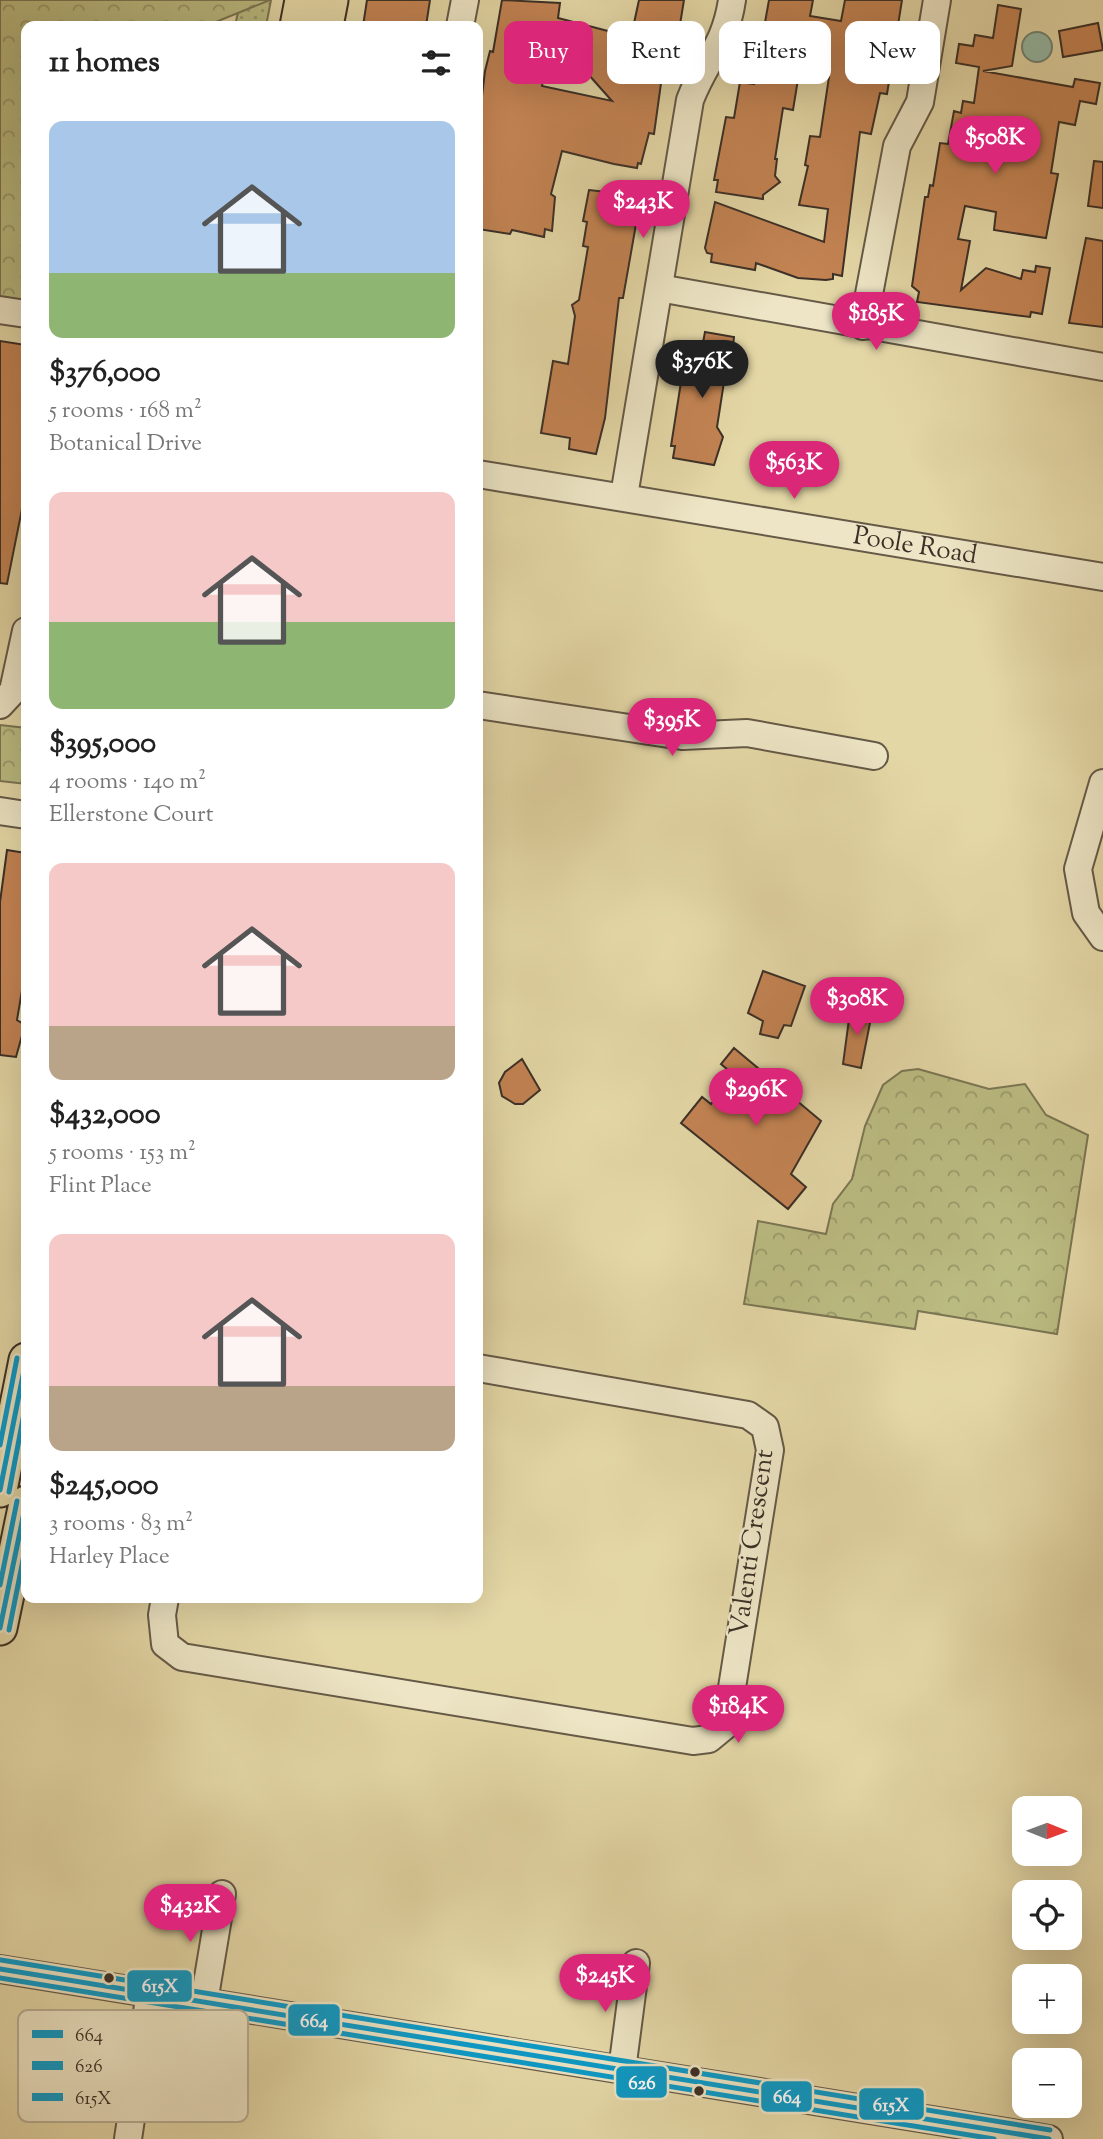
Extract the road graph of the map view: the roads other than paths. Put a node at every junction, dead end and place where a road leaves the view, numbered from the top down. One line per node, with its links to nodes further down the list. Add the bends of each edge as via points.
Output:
1 (302, 0): 6 (main road)
2 (331, 0): 7 (main road)
3 (465, 0): 8 (street)
4 (732, 0): 9 (street, via 728,28 690,100)
5 (936, 0): 12 (street, via 920,102 897,146)
6 (298, 21)
7 (327, 21)
8 (461, 21)
9 (659, 288): 12 (street); 15 (street)
10 (0, 310): 11 (street)
11 (21, 313)
12 (863, 326): 13 (street)
13 (1103, 367)
14 (483, 475): 15 (street, Poole Road)
15 (624, 496): 16 (street, Poole Road)
16 (1103, 577)
17 (21, 654): 18 (street, via 13,691)
18 (0, 705)
19 (483, 706): 20 (street, via 682,736 758,735)
20 (874, 755)
21 (1103, 783): 24 (street, via 1079,869 1086,913)
22 (0, 811): 23 (street)
23 (21, 814)
24 (1103, 937)
25 (483, 1369): 29 (street, Valenti Crescent, via 748,1415 765,1427 770,1450 726,1725 709,1739 693,1741 182,1657 165,1644)
26 (21, 1385): 27 (main road)
27 (0, 1490)
28 (21, 1527): 30 (main road)
29 (164, 1606)
30 (0, 1628)
31 (222, 1894): 35 (street)
32 (636, 1963): 37 (street)
33 (0, 1969): 34 (street)
34 (150, 1992): 35 (street); 36 (street)
35 (204, 2002): 37 (street)
36 (147, 2010)
37 (622, 2070): 38 (street)
38 (1049, 2139)

